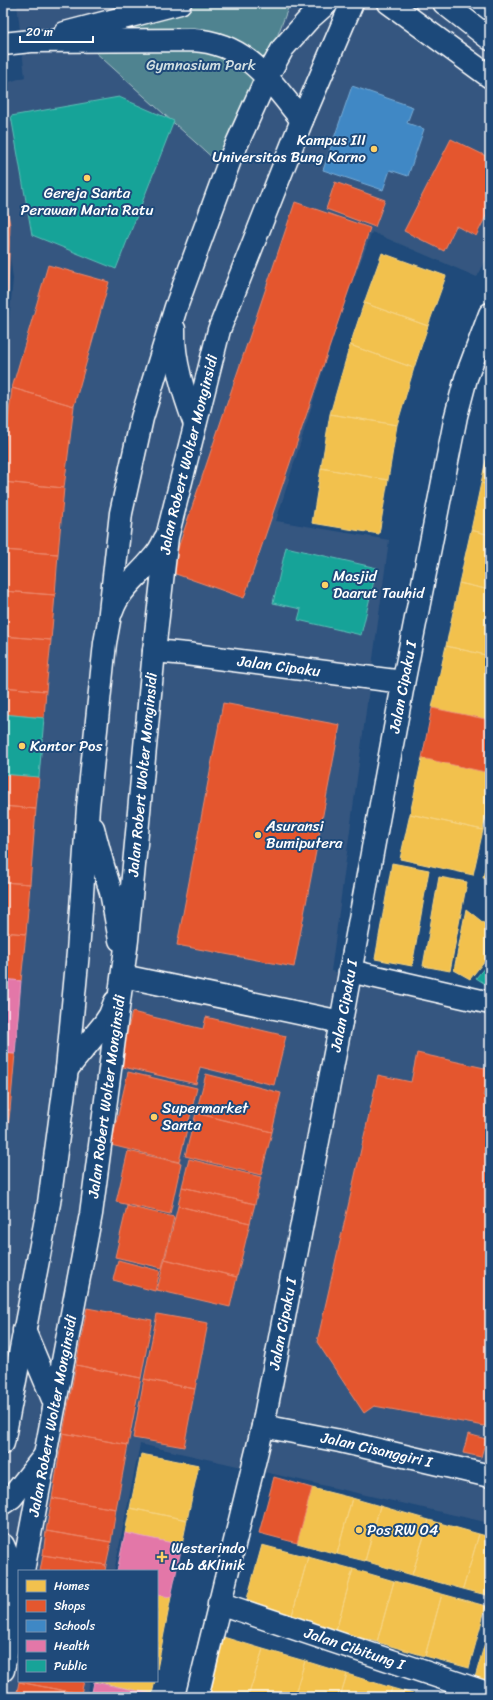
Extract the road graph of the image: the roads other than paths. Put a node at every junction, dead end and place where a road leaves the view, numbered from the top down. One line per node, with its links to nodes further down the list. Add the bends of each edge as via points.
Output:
1 (180, 3): 7 (main road)
2 (327, 3): 10 (main road, via 283,48)
3 (352, 3): 11 (main road, Jalan Robert Wolter Monginsidi)
4 (389, 3): 9 (main road)
5 (444, 3): 6 (main road)
6 (490, 39)
7 (30, 41): 8 (main road); 10 (main road, via 200,40 219,44 248,58)
8 (3, 44)
9 (490, 76)
10 (267, 77): 11 (main road); 12 (main road, via 231,157)
11 (302, 120): 14 (main road, Jalan Robert Wolter Monginsidi, via 219,330)
12 (176, 307): 14 (main road, via 174,351); 16 (main road, via 142,418 121,513)
13 (490, 314): 18 (main road, Jalan Cipaku I, via 466,378 456,416)
14 (195, 424): 15 (main road, Jalan Robert Wolter Monginsidi)
15 (167, 537): 16 (main road, via 154,558 115,603); 17 (main road, Jalan Robert Wolter Monginsidi)
16 (109, 621): 19 (main road)
17 (154, 651): 18 (main road, Jalan Cipaku); 20 (main road, Jalan Robert Wolter Monginsidi)
18 (404, 682): 21 (main road, Jalan Cipaku I)
19 (88, 807): 20 (main road, via 111,892); 24 (main road)
20 (124, 968): 23 (main road); 24 (main road, via 110,1015); 26 (main road, Jalan Robert Wolter Monginsidi, via 91,1214)
21 (350, 971): 22 (main road); 23 (main road, Jalan Cipaku I)
22 (490, 1003)
23 (341, 1022): 30 (main road, Jalan Cipaku I)
24 (67, 1069): 25 (main road, via 49,1203)
25 (24, 1330): 27 (main road); 28 (main road)
26 (68, 1338): 27 (main road); 29 (main road, Jalan Robert Wolter Monginsidi)
27 (39, 1366): 28 (main road); 29 (main road)
28 (12, 1395): 31 (main road)
29 (55, 1404): 32 (main road, Jalan Robert Wolter Monginsidi)
30 (263, 1426): 33 (main road, Jalan Cisanggiri I); 40 (main road, Jalan Cipaku I)
31 (3, 1443)
32 (46, 1454): 34 (main road, via 12,1497); 35 (main road, Jalan Robert Wolter Monginsidi)
33 (490, 1476)
34 (3, 1503)
35 (32, 1526): 36 (main road); 37 (main road, Jalan Robert Wolter Monginsidi)
36 (4, 1549): 38 (main road)
37 (23, 1570)
38 (18, 1582)
39 (18, 1595): 41 (main road)
40 (219, 1603): 42 (main road, Jalan Cibitung I); 43 (main road, Jalan Cipaku I)
41 (3, 1670)
42 (490, 1694)
43 (197, 1697)

